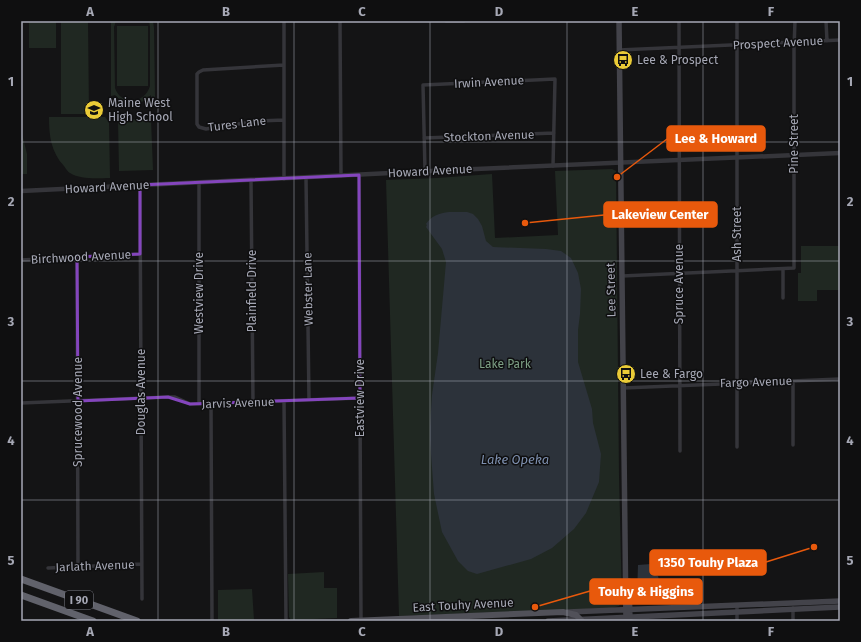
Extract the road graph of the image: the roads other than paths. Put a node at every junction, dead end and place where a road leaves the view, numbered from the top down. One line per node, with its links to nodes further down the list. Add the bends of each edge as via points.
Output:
1 (284, 21): 16 (street)
2 (340, 21): 28 (street)
3 (446, 21): 4 (street)
4 (464, 21)
5 (619, 21): 15 (main road, Lee Street)
6 (679, 21): 14 (street, Spruce Avenue)
7 (737, 21): 13 (street, Ash Street)
8 (795, 21): 12 (street, Pine Street)
9 (826, 21): 11 (street)
10 (840, 40): 11 (street, Prospect Avenue)
11 (827, 41): 12 (street, Prospect Avenue)
12 (795, 42): 13 (street, Prospect Avenue); 21 (street, Pine Street)
13 (737, 44): 14 (street, Prospect Avenue); 22 (street, Ash Street)
14 (679, 47): 15 (street, Prospect Avenue); 23 (street, Spruce Avenue)
15 (620, 50): 24 (main road, Lee Street)
16 (284, 65): 17 (street); 17 (street, Tures Lane, via 199,72 197,124 206,129)
17 (284, 120): 30 (street)
18 (554, 133): 19 (street, Stockton Avenue); 19 (street, Irwin Avenue, via 555,79 423,85); 25 (street)
19 (424, 138): 26 (street)
20 (840, 153): 21 (street, Howard Avenue)
21 (794, 155): 22 (street, Howard Avenue); 38 (street, Pine Street, via 794,268)
22 (737, 158): 23 (street, Howard Avenue); 39 (street, Ash Street)
23 (678, 160): 24 (street, Howard Avenue); 40 (street, Spruce Avenue)
24 (620, 162): 25 (street, Howard Avenue); 41 (main road, Lee Street)
25 (553, 166): 26 (street, Howard Avenue)
26 (424, 171): 27 (street, Howard Avenue)
27 (359, 175): 28 (street, Howard Avenue); 49 (street, Eastview Drive)
28 (341, 176): 29 (street, Howard Avenue)
29 (306, 178): 30 (street, Howard Avenue); 50 (street, Webster Lane)
30 (284, 179): 31 (street, Howard Avenue)
31 (251, 180): 32 (street, Howard Avenue); 53 (street, Plainfield Drive)
32 (199, 183): 33 (street, Howard Avenue); 55 (street, Westview Drive)
33 (140, 186): 34 (street, Howard Avenue); 35 (street, Douglas Avenue)
34 (21, 191)
35 (140, 254): 36 (street, Birchwood Avenue); 48 (street, Douglas Avenue)
36 (77, 257): 37 (street, Birchwood Avenue); 51 (street, Sprucewood Avenue)
37 (21, 260)
38 (782, 268): 39 (street); 42 (street)
39 (736, 271): 40 (street); 45 (street, Ash Street)
40 (679, 273): 41 (street); 46 (street, Spruce Avenue)
41 (622, 276): 47 (main road, Lee Street)
42 (783, 298)
43 (840, 379): 44 (street, Fargo Avenue)
44 (793, 381): 45 (street, Fargo Avenue); 57 (street)
45 (737, 383): 46 (street, Fargo Avenue); 58 (street, Ash Street)
46 (679, 386): 47 (street, Fargo Avenue); 59 (street, Spruce Avenue)
47 (623, 388): 72 (main road, Lee Street)
48 (141, 398): 51 (street, Jarvis Avenue); 55 (street, Jarvis Avenue, via 175,397 190,404); 60 (street, Douglas Avenue)
49 (360, 398): 50 (street, Jarvis Avenue); 79 (street, Eastview Drive)
50 (309, 400): 52 (street, Jarvis Avenue)
51 (78, 401): 54 (street, Jarvis Avenue); 61 (street, Sprucewood Avenue)
52 (284, 401): 53 (street, Jarvis Avenue); 77 (street)
53 (253, 402): 56 (street, Jarvis Avenue)
54 (21, 403)
55 (199, 404): 56 (street, Jarvis Avenue)
56 (211, 404): 76 (street)
57 (793, 445)
58 (737, 447)
59 (680, 451)
60 (142, 564): 61 (street, Jarlath Avenue); 65 (street, Douglas Avenue)
61 (78, 567): 62 (street, Jarlath Avenue)
62 (48, 568)
63 (21, 579): 75 (highway, I 90)
64 (21, 595): 74 (highway, I 90)
65 (142, 599)
66 (840, 601): 68 (main road, East Touhy Avenue)
67 (737, 605): 68 (main road, East Touhy Avenue); 71 (street); 72 (main road, East Touhy Avenue)
68 (794, 606): 69 (main road, East Touhy Avenue); 71 (main road, East Touhy Avenue); 82 (street)
69 (840, 607)
70 (563, 612): 72 (main road, East Touhy Avenue); 73 (main road, via 571,613); 79 (main road, East Touhy Avenue)
71 (738, 612): 72 (main road, East Touhy Avenue); 81 (street)
72 (629, 617): 73 (main road, East Touhy Avenue)
73 (582, 620): 80 (main road, East Touhy Avenue)
74 (93, 621)
75 (137, 621)
76 (212, 621)
77 (286, 621)
78 (351, 621): 79 (main road, East Touhy Avenue)
79 (361, 621)
80 (548, 621)
81 (738, 621)
82 (794, 621)

